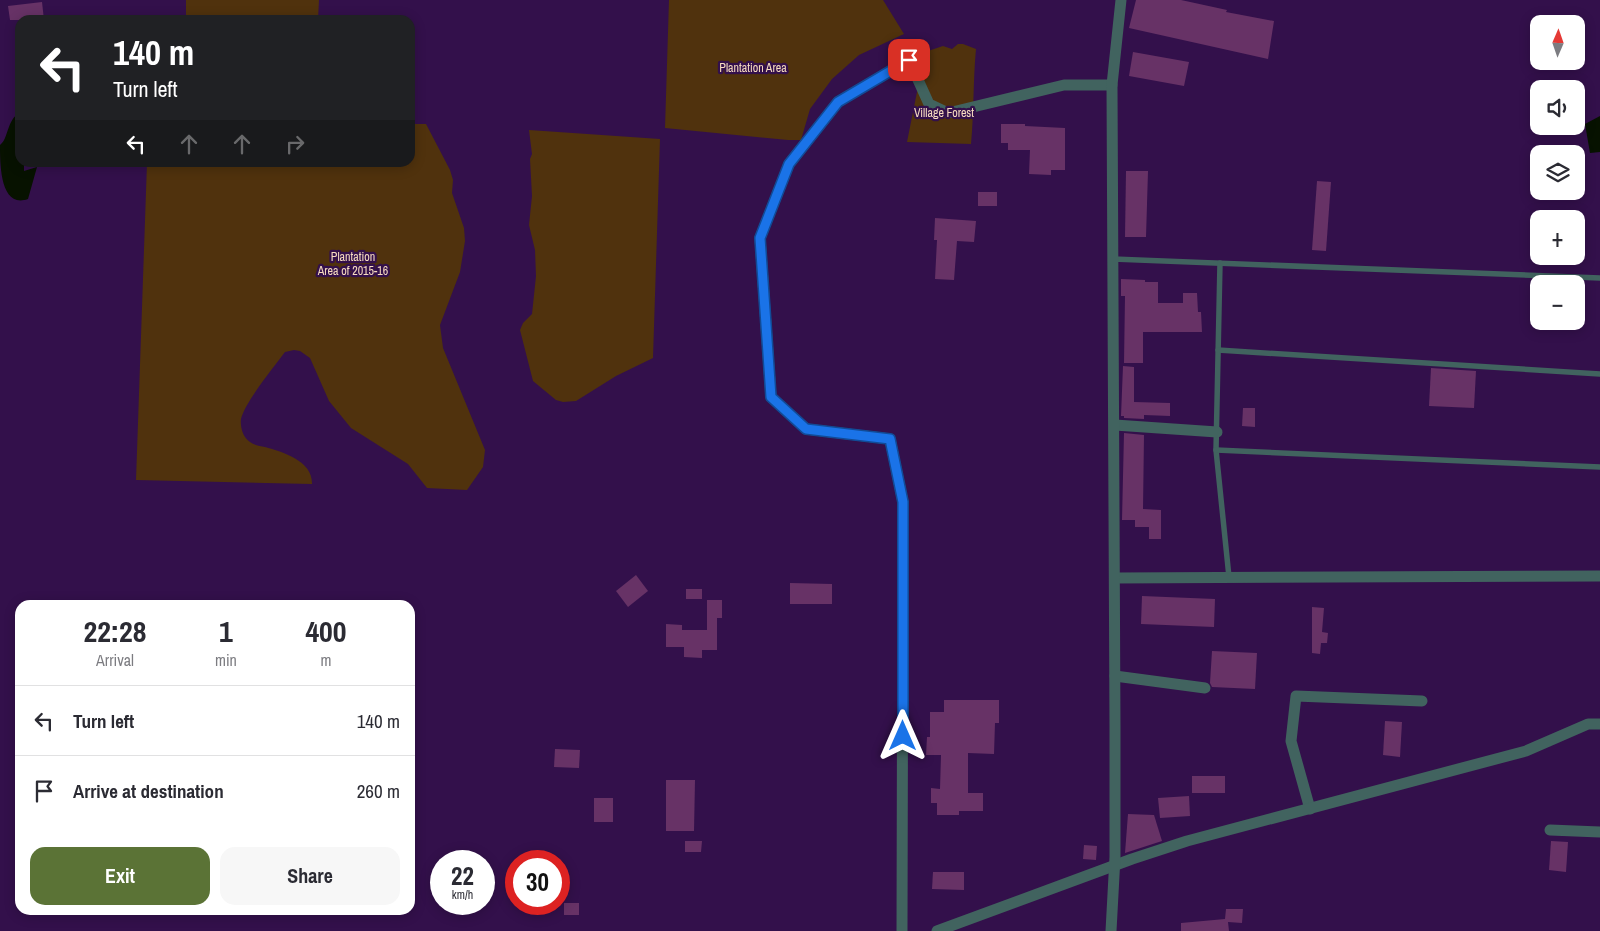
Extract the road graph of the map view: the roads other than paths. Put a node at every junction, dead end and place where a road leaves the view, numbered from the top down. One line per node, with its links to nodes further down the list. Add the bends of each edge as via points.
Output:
1 (1121, 0): 2 (street)
2 (1112, 85): 3 (street); 23 (street, via 1064,85 948,113 929,104 909,60 838,102 789,164 760,238 771,397 806,429 890,439 896,466 903,502)
3 (1113, 259): 4 (lane); 8 (street)
4 (1220, 263): 5 (lane); 6 (lane)
5 (1600, 278)
6 (1218, 350): 7 (lane); 9 (lane)
7 (1600, 374)
8 (1115, 425): 9 (street); 14 (street)
9 (1217, 432): 10 (lane)
10 (1216, 450): 11 (lane); 13 (lane)
11 (1600, 467)
12 (1600, 576): 13 (street)
13 (1229, 577): 14 (street)
14 (1115, 578): 15 (street)
15 (1115, 676): 16 (street); 22 (street)
16 (1205, 688)
17 (1422, 701): 19 (street, via 1296,696 1291,741)
18 (1600, 724): 19 (street, via 1588,724 1526,751)
19 (1310, 810): 22 (street, via 1187,841)
20 (1550, 830): 21 (street)
21 (1600, 832)
22 (1114, 866): 24 (street); 25 (street)
23 (902, 931)
24 (937, 931)
25 (1110, 931)

